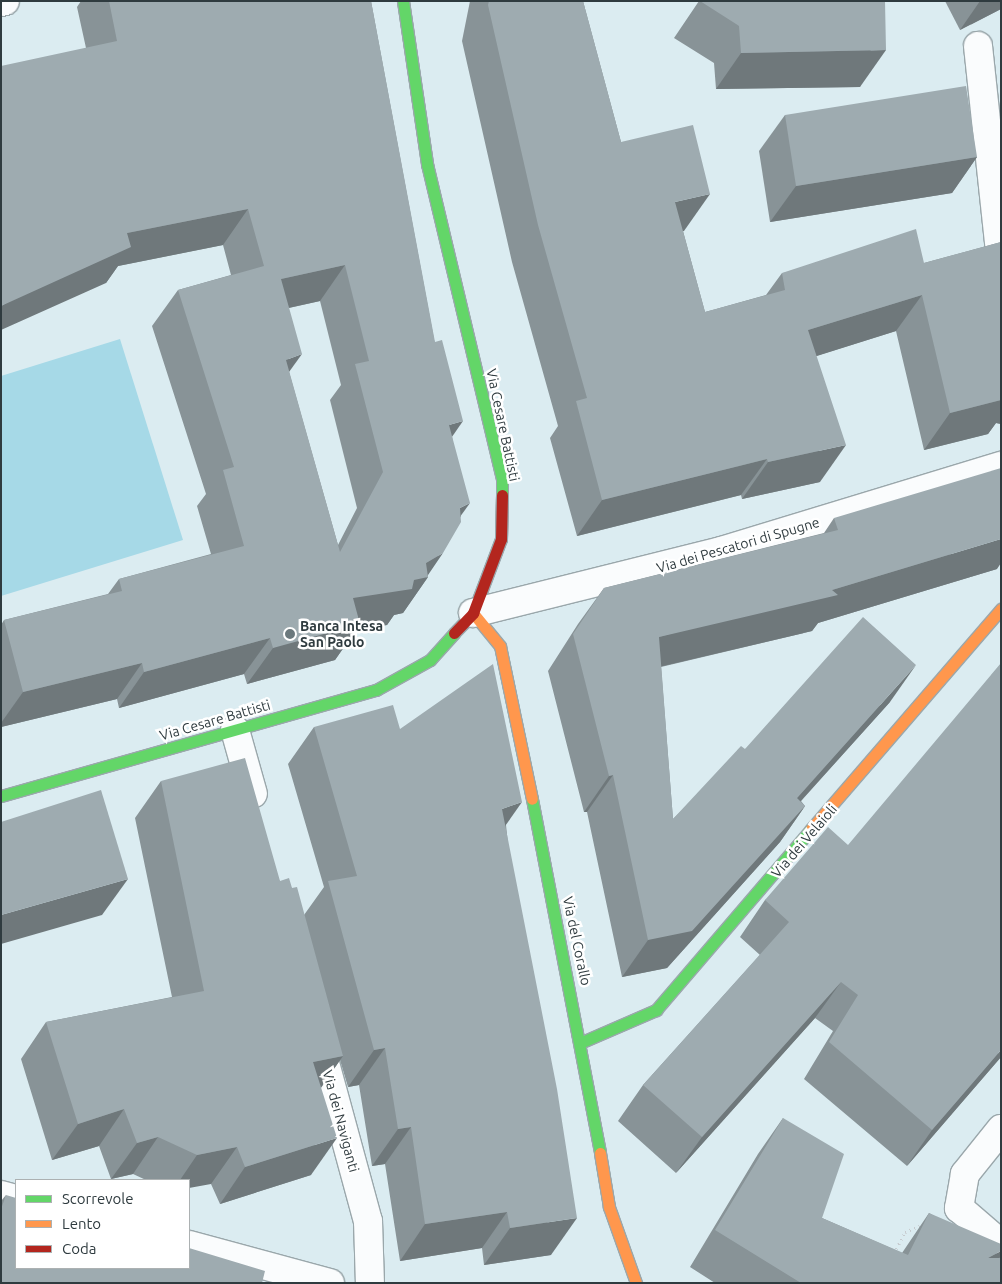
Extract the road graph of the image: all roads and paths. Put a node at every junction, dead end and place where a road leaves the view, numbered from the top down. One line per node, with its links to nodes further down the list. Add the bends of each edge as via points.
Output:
1 (403, 1): 6 (street, Via Cesare Battisti, via 427,164 502,480 501,539)
2 (978, 46): 3 (street)
3 (1001, 260)
4 (1001, 466): 6 (street, Via dei Pescatori di Spugne, via 720,551)
5 (1001, 609): 11 (street, Via dei Velaioli, via 656,1010)
6 (473, 613): 7 (street, Via Cesare Battisti, via 430,660 376,690); 11 (street, Via del Corallo, via 500,646)
7 (236, 730): 8 (street, Via Cesare Battisti); 9 (street)
8 (1, 796)
9 (259, 817)
10 (313, 1019): 20 (street, Via dei Naviganti, via 368,1221)
11 (582, 1042): 21 (street, Via del Corallo, via 609,1207)
12 (1001, 1128): 15 (street, via 965,1174)
13 (1, 1195): 14 (street)
14 (15, 1199)
15 (958, 1208): 16 (street); 18 (path, via 905,1232)
16 (1001, 1244)
17 (190, 1245): 19 (street)
18 (892, 1257)
19 (330, 1283)
20 (370, 1283)
21 (636, 1283)

